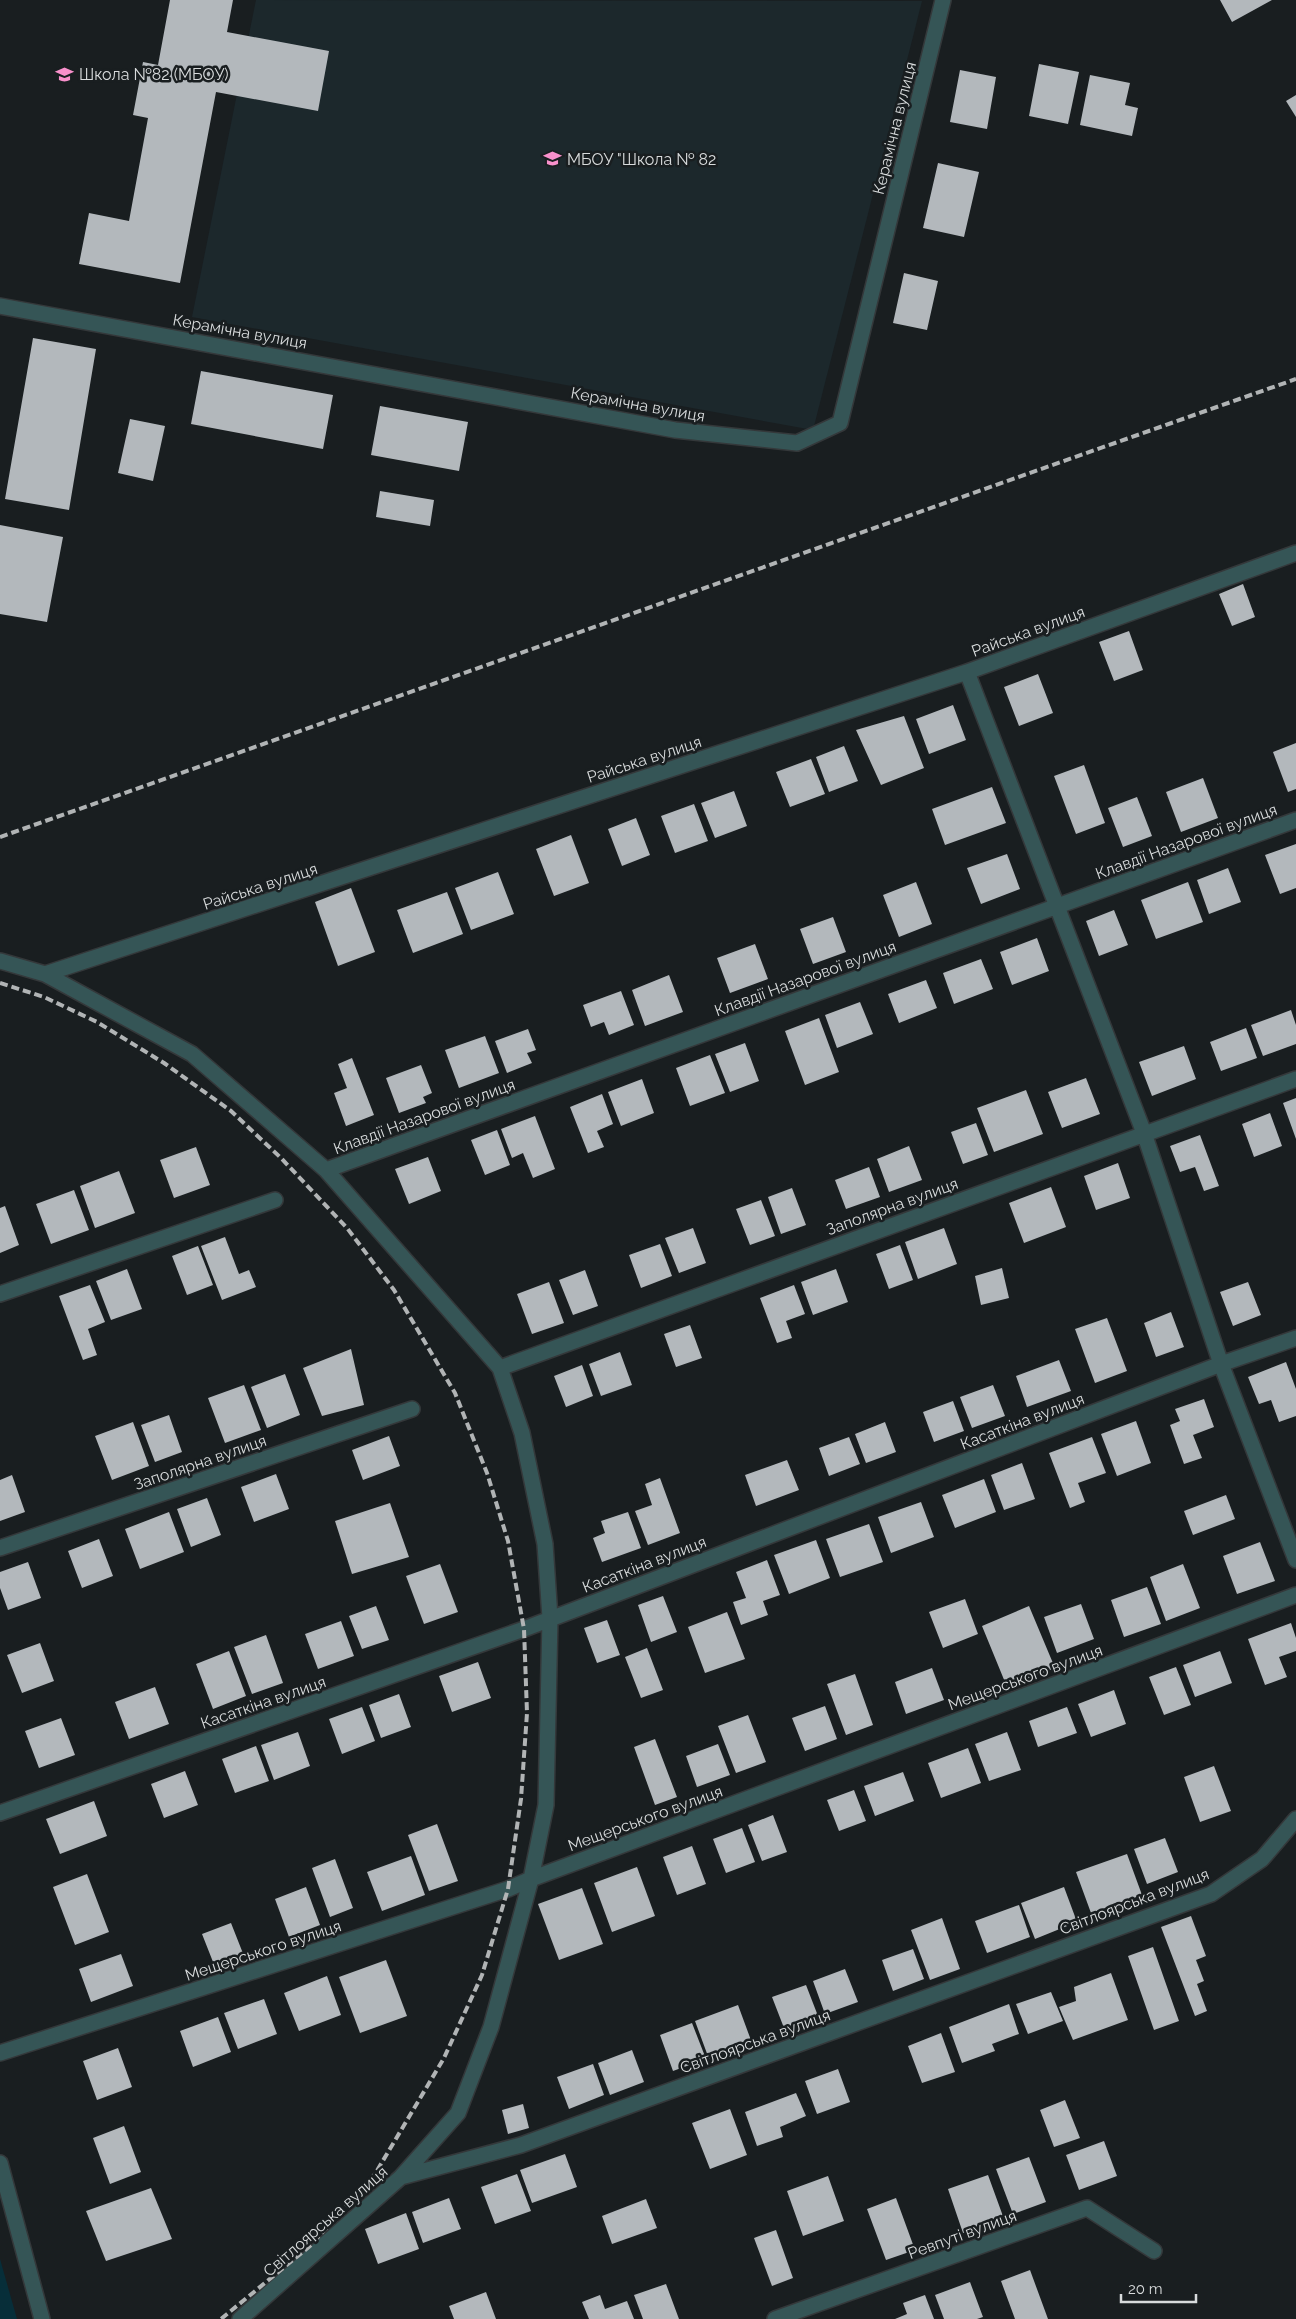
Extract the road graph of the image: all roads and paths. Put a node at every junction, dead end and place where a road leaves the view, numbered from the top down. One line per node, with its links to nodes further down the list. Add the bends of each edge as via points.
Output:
1 (943, 0): 2 (street, Керамічна вулиця, via 840,423 797,443 675,430)
2 (0, 306)
3 (1296, 553): 4 (street, Райська вулиця)
4 (967, 672): 6 (street); 8 (street, Райська вулиця)
5 (1296, 820): 6 (street, Клавдії Назарової вулиця)
6 (1058, 905): 10 (street); 11 (street, Клавдії Назарової вулиця)
7 (0, 960): 8 (street)
8 (45, 974): 11 (street, via 192,1054)
9 (1296, 1079): 10 (street, Заполярна вулиця)
10 (1144, 1133): 15 (street); 16 (street, Заполярна вулиця)
11 (326, 1170): 16 (street)
12 (275, 1200): 13 (street)
13 (0, 1294)
14 (1296, 1338): 15 (street, Касаткіна вулиця)
15 (1221, 1364): 19 (street); 21 (street, Касаткіна вулиця)
16 (500, 1368): 21 (street, via 522,1433 543,1534)
17 (412, 1409): 18 (street, Заполярна вулиця)
18 (0, 1548)
19 (1296, 1560)
20 (1296, 1596): 24 (street, Мещерського вулиця)
21 (550, 1618): 22 (street, Касаткіна вулиця); 24 (street, via 546,1805)
22 (0, 1813)
23 (1296, 1818): 27 (street, Світлоярська вулиця, via 1262,1859 1211,1894 521,2145)
24 (531, 1878): 25 (street, Мещерського вулиця, via 508,1889); 27 (street, via 491,2027 458,2112)
25 (0, 2053)
26 (0, 2163): 29 (street)
27 (401, 2177): 30 (street, Світлоярська вулиця)
28 (1154, 2251): 31 (street, Ревпуті вулиця, via 1087,2208)
29 (42, 2319)
30 (240, 2319)
31 (775, 2319)

